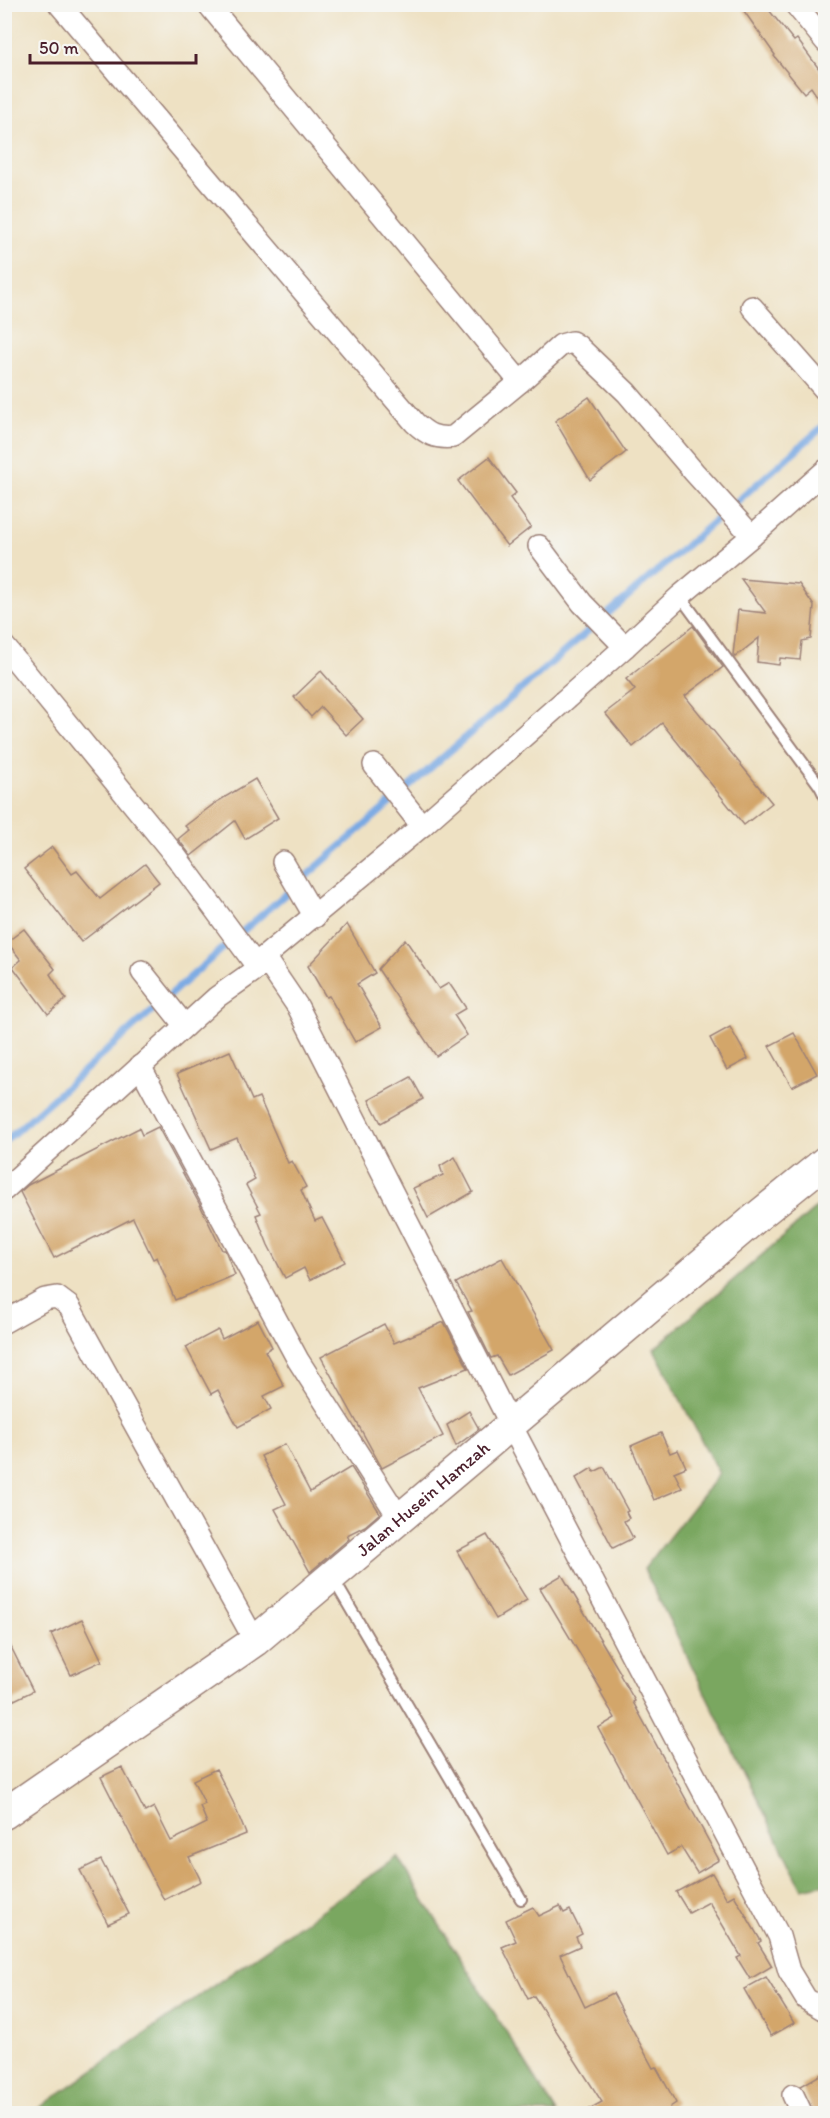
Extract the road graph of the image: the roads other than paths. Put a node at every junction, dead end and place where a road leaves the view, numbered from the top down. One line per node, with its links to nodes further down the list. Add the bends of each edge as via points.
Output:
1 (59, 4): 6 (street, via 427,434 453,437)
2 (795, 4): 4 (street)
3 (216, 10): 6 (street)
4 (825, 42)
5 (752, 307): 7 (street)
6 (520, 382): 9 (street, via 561,345 572,342 627,393)
7 (825, 390)
8 (825, 470): 9 (street)
9 (745, 529): 11 (street)
10 (539, 546): 12 (street, via 582,603)
11 (680, 596): 12 (street); 15 (lane)
12 (620, 642): 17 (street)
13 (4, 646): 20 (street)
14 (378, 771): 17 (street)
15 (823, 783): 16 (lane)
16 (825, 798)
17 (418, 823): 19 (street)
18 (287, 869): 19 (street)
19 (313, 914): 20 (street)
20 (257, 960): 22 (street, via 217,997); 27 (street, via 298,1007)
21 (146, 976): 22 (street)
22 (180, 1020): 23 (street)
23 (140, 1066): 25 (street); 28 (street, via 298,1360)
24 (825, 1161): 27 (street, Jalan Husein Hamzah)
25 (4, 1190)
26 (4, 1322): 30 (street, via 45,1299 57,1298 69,1306)
27 (511, 1425): 28 (street, Jalan Husein Hamzah); 33 (street, via 779,1936 789,1971 806,2000)
28 (400, 1519): 29 (street, Jalan Husein Hamzah)
29 (332, 1577): 30 (street, Jalan Husein Hamzah); 32 (lane)
30 (255, 1641): 31 (street, Jalan Husein Hamzah)
31 (4, 1814)
32 (520, 1899)
33 (825, 2011)

